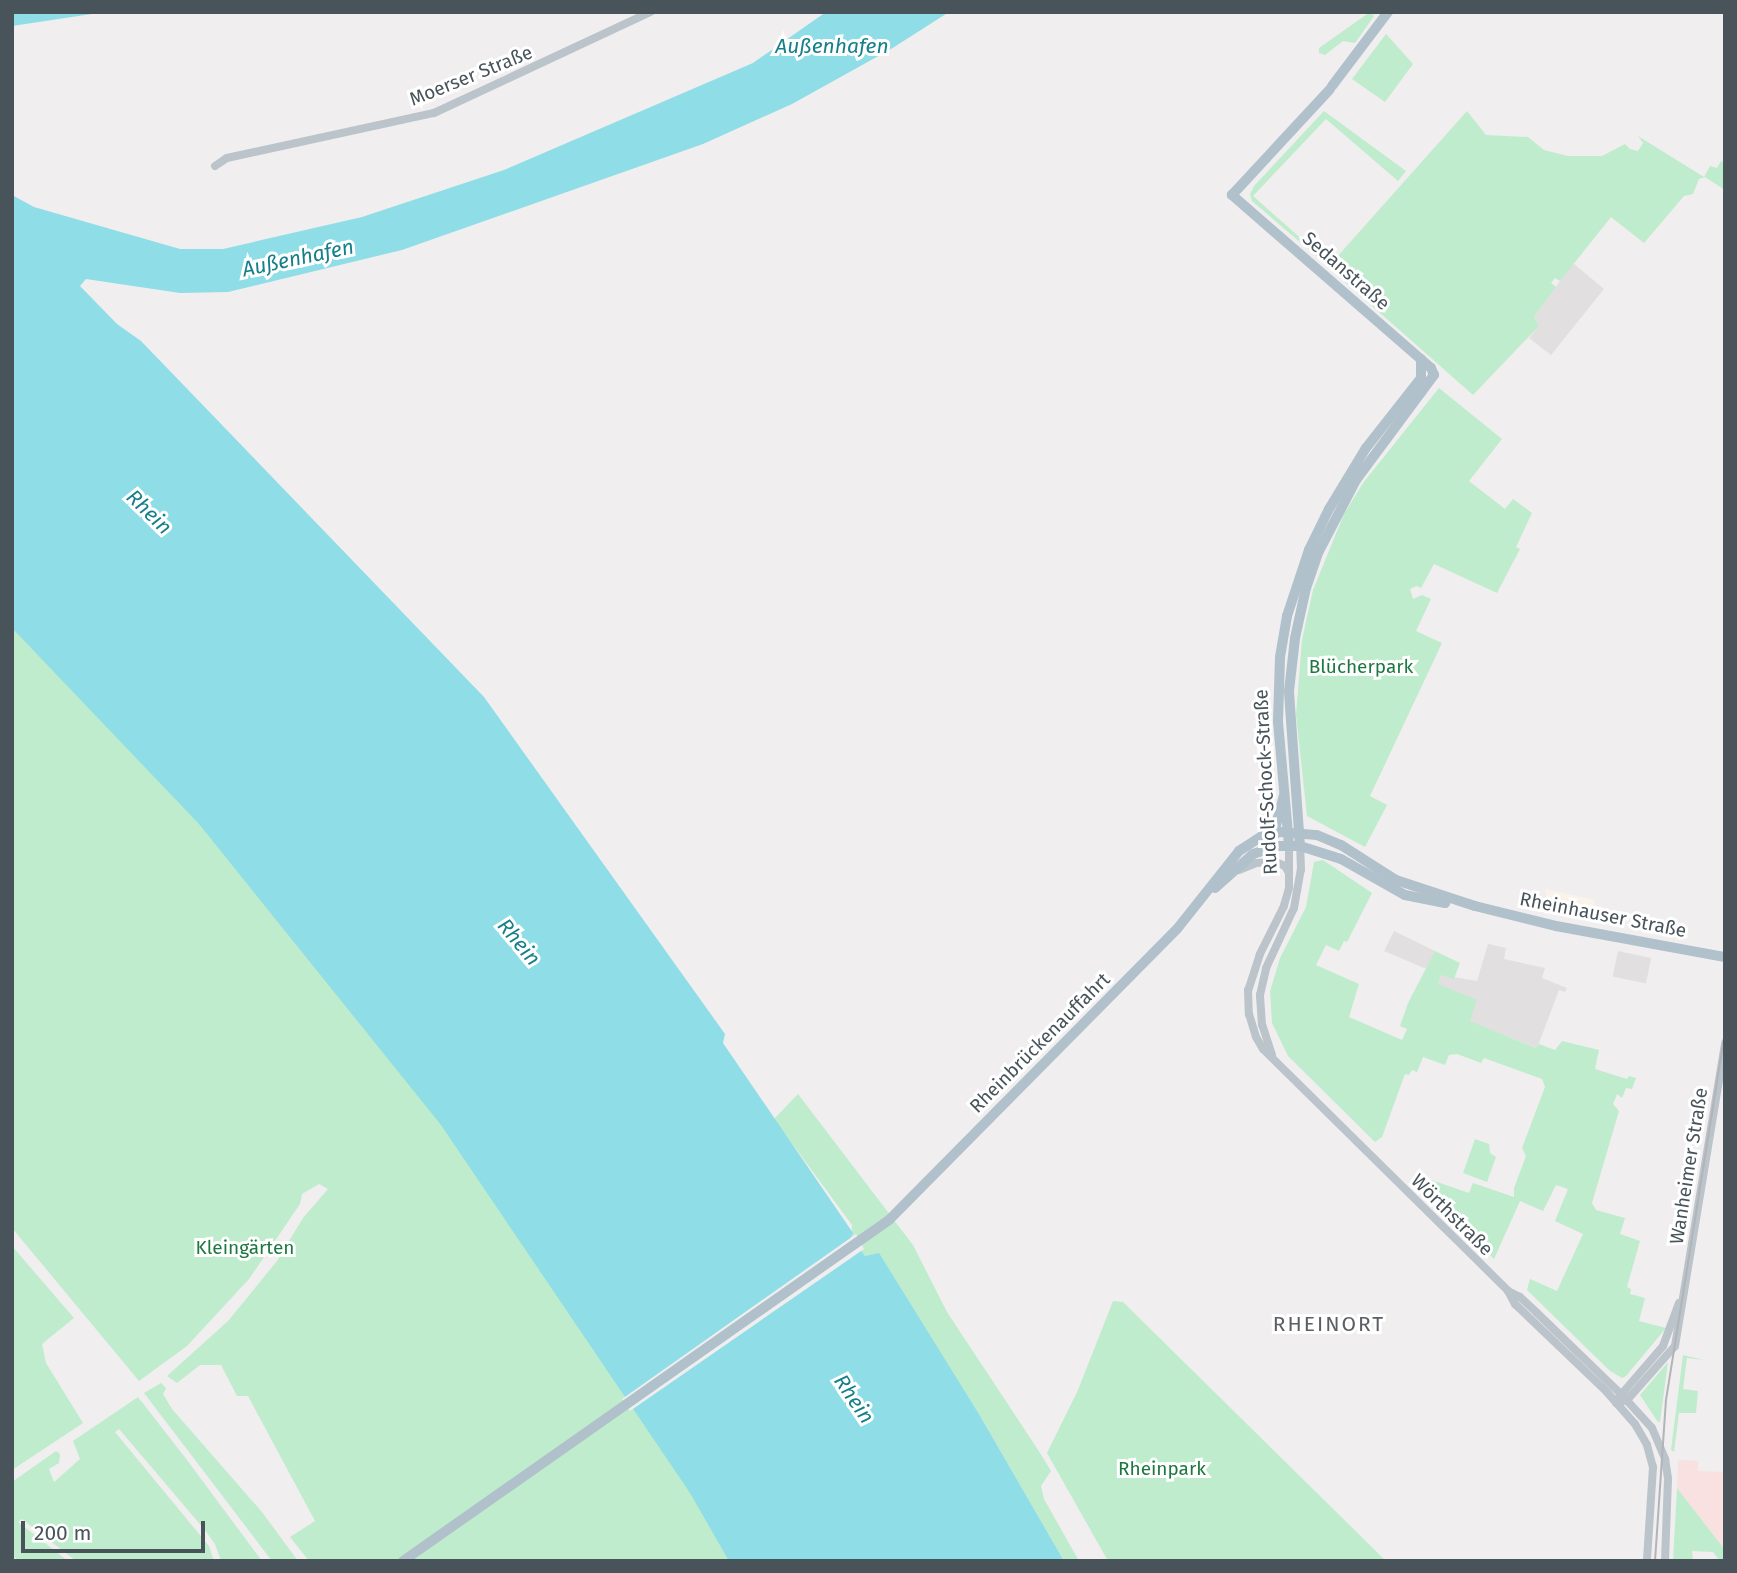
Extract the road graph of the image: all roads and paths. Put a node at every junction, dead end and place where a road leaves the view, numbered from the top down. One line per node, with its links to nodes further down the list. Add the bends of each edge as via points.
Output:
1 (651, 12): 3 (street, Moerser Straße, via 434,113 227,158)
2 (1388, 12): 4 (main road, Sedanstraße, via 1334,85 1233,195)
3 (215, 166)
4 (1421, 359): 5 (main road, Sedanstraße); 6 (main road, Rudolf-Schock-Straße, via 1421,378 1366,448 1329,509 1294,594 1278,682)
5 (1434, 375): 7 (main road, Rudolf-Schock-Straße, via 1356,480 1318,553 1306,588 1289,691)
6 (1285, 792): 7 (main road, Rudolf-Schock-Straße); 8 (main road, via 1276,825)
7 (1294, 832): 8 (main road, Rheinbrückenauffahrt); 9 (main road, Rudolf-Schock-Straße); 13 (main road, Rheinhauser Straße, via 1334,842 1396,880)
8 (1262, 836): 12 (main road, Rheinbrückenauffahrt, via 1239,851)
9 (1295, 845): 10 (main road, Rheinbrückenauffahrt, via 1252,854); 11 (street, Rudolf-Schock-Straße); 13 (main road, Rheinhauser Straße, via 1341,859 1405,895); 16 (street, Rudolf-Schock-Straße, via 1301,870 1294,908 1266,968 1260,995 1262,1025)
10 (1230, 874): 11 (street, via 1268,862 1285,866); 12 (main road, Rheinbrückenauffahrt)
11 (1290, 875): 16 (street, Rudolf-Schock-Straße, via 1284,906 1252,974 1248,995 1252,1028)
12 (1203, 899): 22 (main road, Rheinbrückenauffahrt, via 900,1211 858,1245)
13 (1475, 906): 14 (main road, Rheinhauser Straße)
14 (1725, 957)
15 (1725, 1043): 19 (street, Wanheimer Straße)
16 (1273, 1058): 17 (street, Rudolf-Schock-Straße)
17 (1375, 1159): 18 (street, Wörthstraße)
18 (1508, 1292): 20 (street, Wörthstraße, via 1520,1297); 21 (street, Wörthstraße)
19 (1684, 1294): 20 (street, Wanheimer Straße, via 1662,1346); 20 (street, Wanheimer Straße, via 1675,1346)
20 (1624, 1396): 21 (street, Wanheimer Straße); 24 (street, via 1652,1428 1665,1459 1669,1494)
21 (1616, 1403): 23 (street, via 1635,1424 1651,1456)
22 (403, 1561)
23 (1647, 1561)
24 (1664, 1561)

